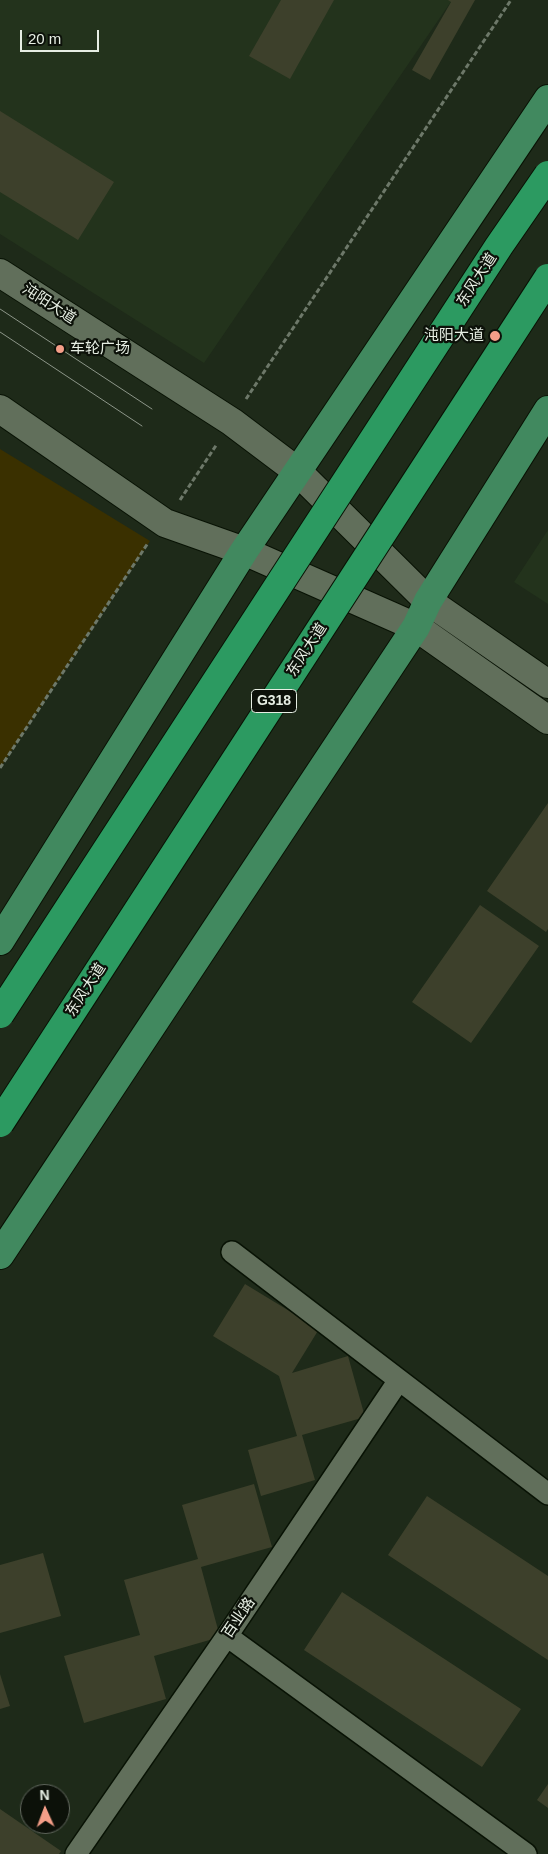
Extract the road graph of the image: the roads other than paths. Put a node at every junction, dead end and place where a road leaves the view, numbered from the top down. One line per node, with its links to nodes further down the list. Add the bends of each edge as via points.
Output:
1 (548, 99): 7 (main road)
2 (548, 175): 14 (highway, 东风大道, bridge)
3 (0, 272): 7 (main road, 沌阳大道, via 232,422)
4 (548, 278): 15 (highway, 东风大道 / G318, bridge)
5 (0, 409): 8 (main road, via 165,523)
6 (548, 410): 9 (main road)
7 (297, 471): 8 (main road); 9 (main road, 沌阳大道)
8 (244, 551): 10 (main road); 13 (main road)
9 (428, 601): 10 (main road); 11 (main road, 沌阳大道)
10 (416, 627): 12 (main road); 17 (main road)
11 (548, 684)
12 (548, 720)
13 (0, 941)
14 (0, 1014)
15 (0, 1123)
16 (232, 1252): 18 (street)
17 (0, 1255)
18 (399, 1380): 19 (street); 20 (street, 百业路)
19 (548, 1494)
20 (227, 1636): 21 (street, 百业路); 22 (street)
21 (76, 1854)
22 (526, 1854)

